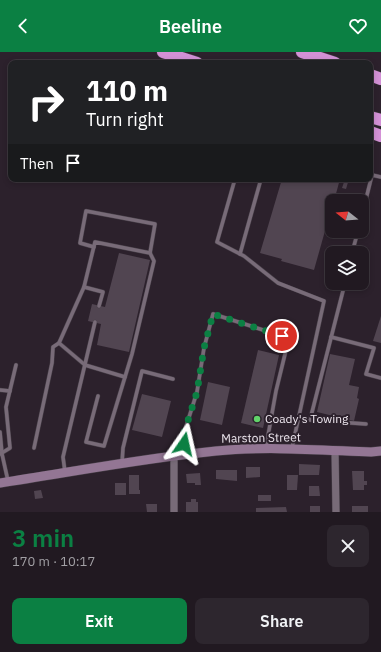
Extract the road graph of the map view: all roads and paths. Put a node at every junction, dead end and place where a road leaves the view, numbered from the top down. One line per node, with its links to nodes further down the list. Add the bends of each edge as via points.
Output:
1 (163, 52): 3 (highway)
2 (302, 52): 6 (highway)
3 (176, 57): 4 (highway); 5 (highway)
4 (184, 60)
5 (186, 60)
6 (326, 60)
7 (233, 182): 13 (lane, via 217,242)
8 (260, 182): 13 (lane)
9 (370, 182): 10 (lane)
10 (367, 194)
11 (94, 246): 12 (lane, via 95,242); 12 (lane, via 80,243 86,210 155,224); 14 (lane)
12 (150, 253): 22 (lane, via 154,261)
13 (240, 254): 34 (lane, via 278,283 324,301)
14 (84, 287): 16 (lane, via 102,292); 19 (lane)
15 (343, 290): 18 (lane)
16 (99, 306)
17 (95, 322): 21 (lane)
18 (331, 337): 23 (lane, via 374,348 366,374); 30 (lane, via 310,420)
19 (59, 343): 21 (lane); 32 (lane, via 53,347)
20 (16, 365): 26 (lane)
21 (85, 365): 22 (lane); 40 (lane, via 63,457)
22 (125, 377): 27 (lane, via 104,446 86,442)
23 (381, 378)
24 (173, 379): 39 (lane, via 142,371 123,448)
25 (0, 390): 26 (lane)
26 (10, 391): 28 (lane)
27 (98, 396)
28 (6, 408): 29 (lane); 37 (lane, via 10,448)
29 (0, 409)
30 (366, 424)
31 (0, 432): 37 (lane)
32 (34, 448)
33 (266, 448): 34 (main road, Marston Street); 38 (main road, Marston Street); 38 (lane, via 287,346 282,336 213,314 197,392)
34 (292, 449): 35 (main road, Marston Street)
35 (335, 450): 36 (main road, Marston Street); 43 (street)
36 (381, 451)
37 (1, 454): 41 (lane)
38 (178, 456): 39 (main road, Marston Street); 42 (street)
39 (122, 464): 40 (main road, Marston Street)
40 (66, 473): 41 (main road, Marston Street)
41 (4, 483)
42 (174, 512)
43 (336, 512)

